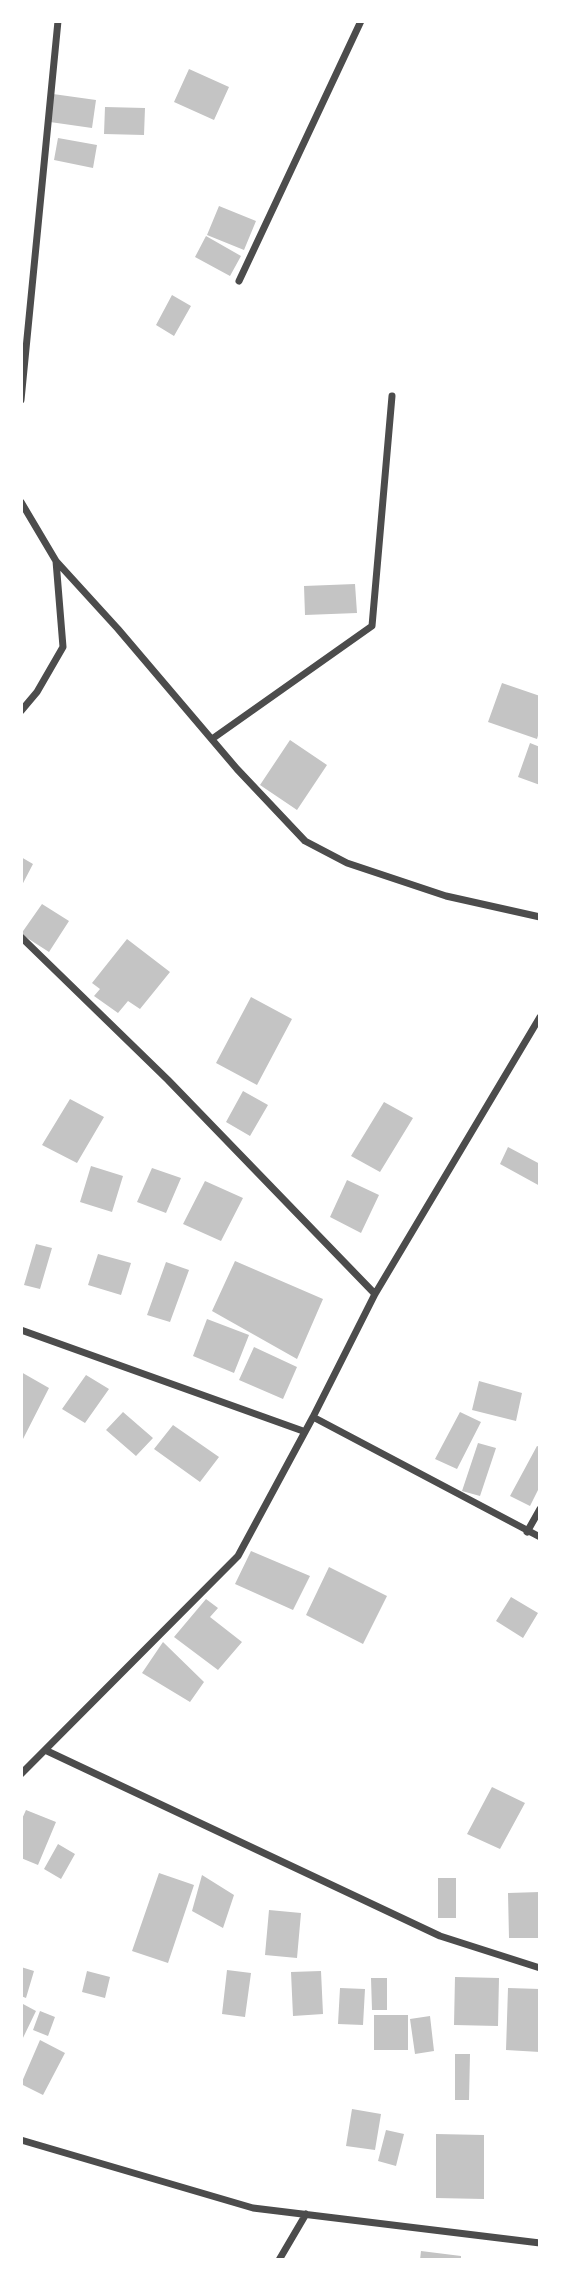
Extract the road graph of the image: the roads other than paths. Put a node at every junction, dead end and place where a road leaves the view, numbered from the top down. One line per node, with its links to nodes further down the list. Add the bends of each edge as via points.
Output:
1 (58, 21): 5 (street)
2 (361, 21): 3 (street)
3 (239, 281)
4 (392, 396): 9 (street, via 372,626)
5 (21, 400)
6 (21, 502): 7 (street)
7 (55, 561): 8 (street, via 63,647); 9 (street)
8 (21, 711)
9 (212, 740): 10 (street, via 305,841 347,863 446,896)
10 (540, 917)
11 (21, 937): 13 (street, via 168,1080)
12 (540, 1017): 13 (street)
13 (374, 1294): 15 (street)
14 (21, 1330): 16 (street)
15 (313, 1417): 16 (street); 18 (street)
16 (303, 1431): 20 (street, via 238,1556)
17 (540, 1509): 18 (street)
18 (527, 1532): 19 (street)
19 (540, 1537)
20 (44, 1750): 21 (street); 22 (street, via 440,1936)
21 (21, 1774)
22 (540, 1968)
23 (21, 2140): 24 (street, via 253,2208)
24 (306, 2214): 25 (street); 26 (street)
25 (540, 2243)
26 (279, 2260)

